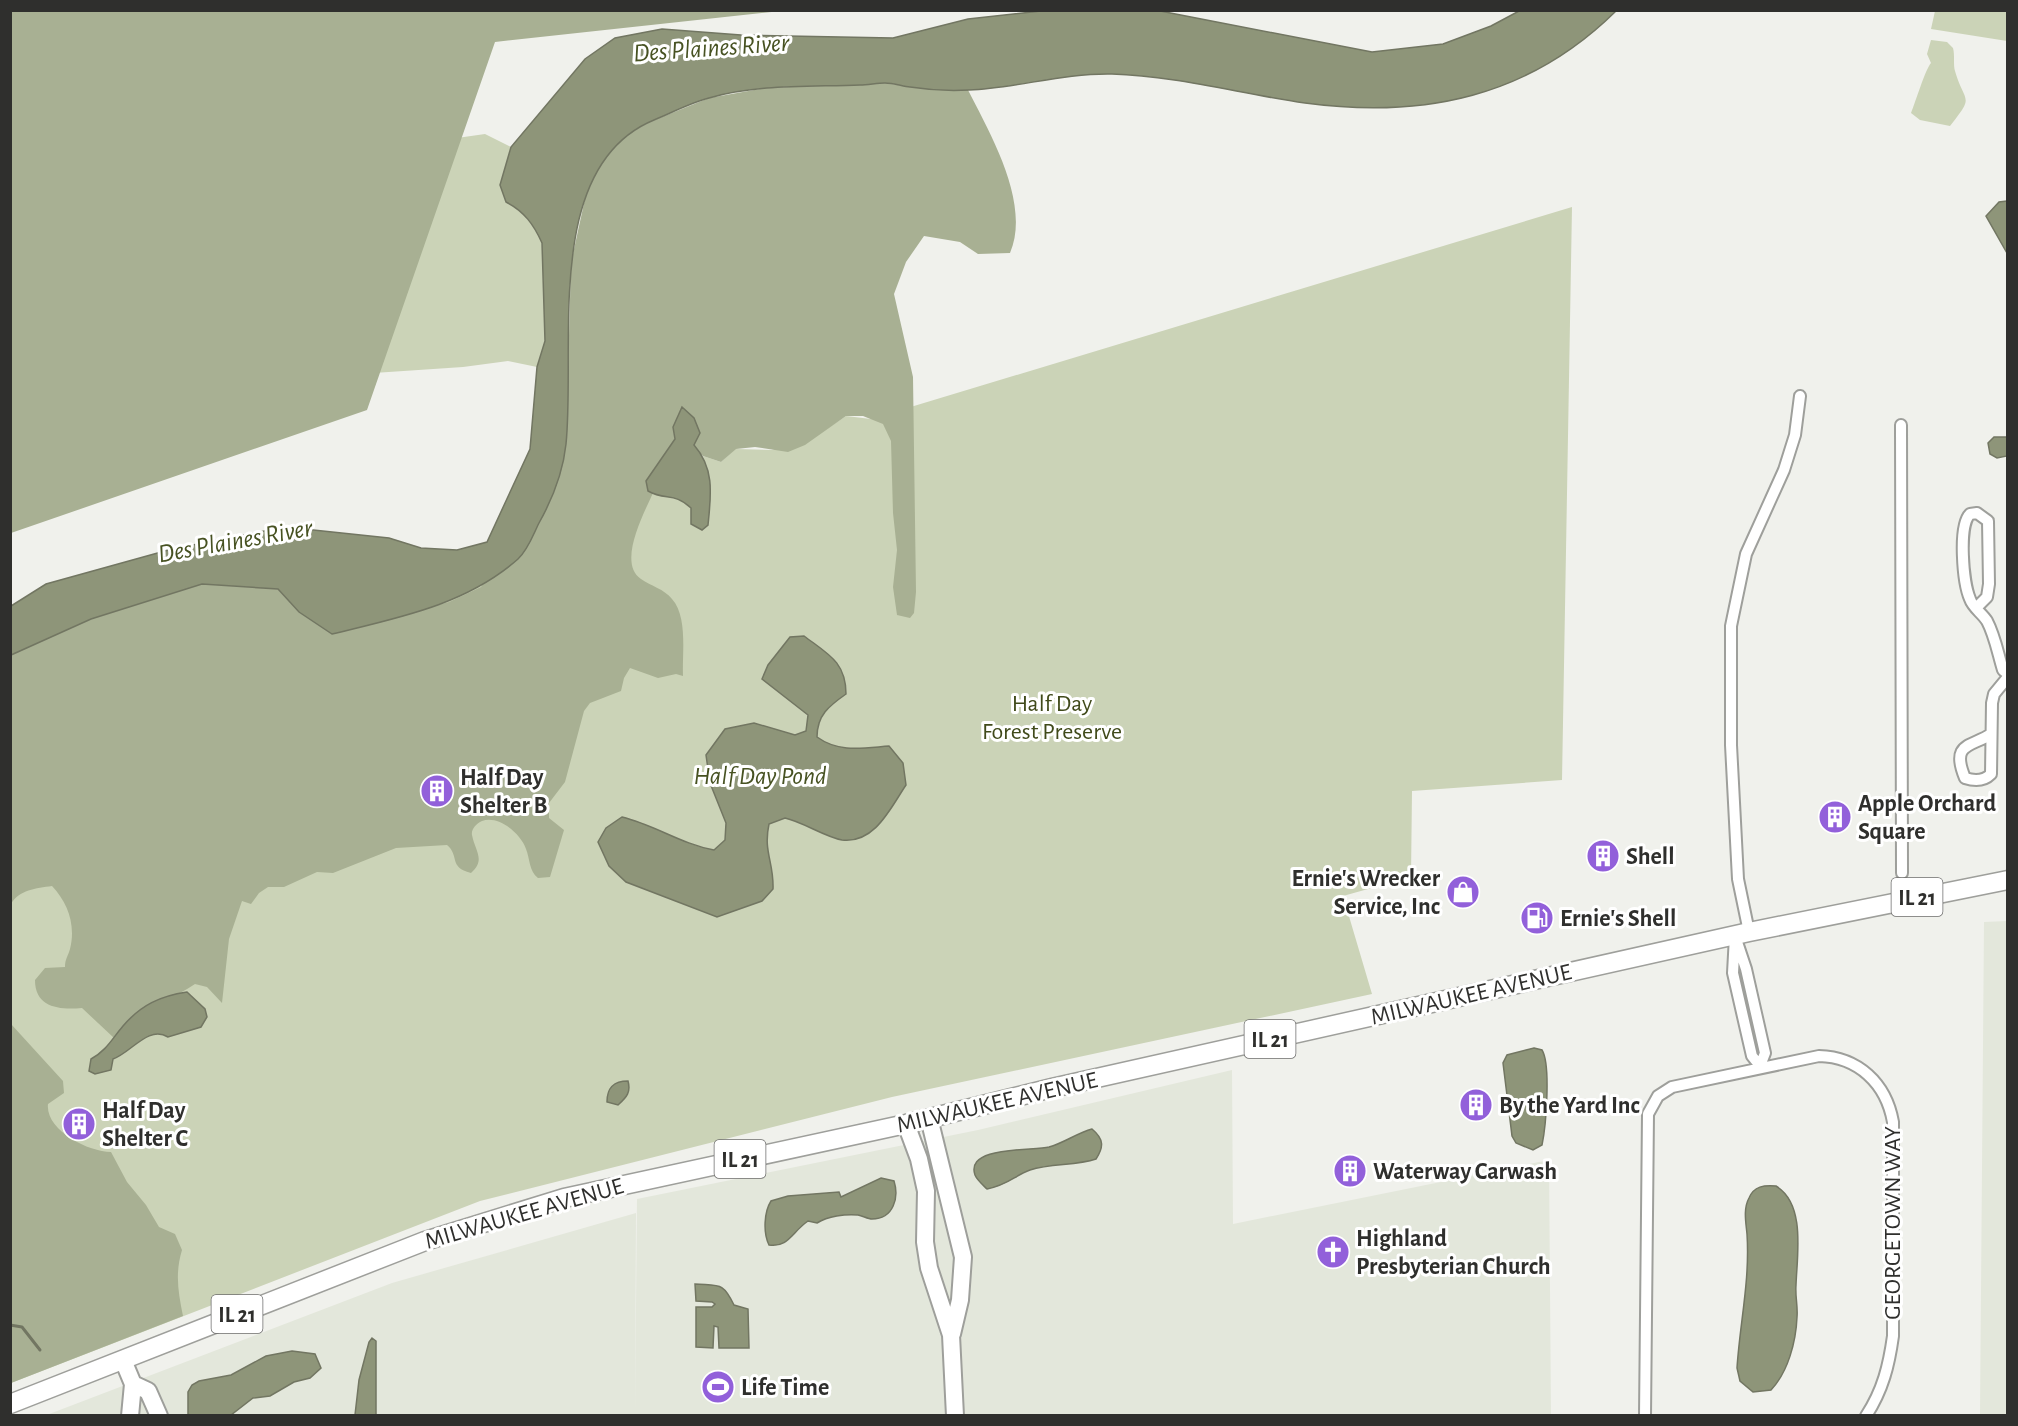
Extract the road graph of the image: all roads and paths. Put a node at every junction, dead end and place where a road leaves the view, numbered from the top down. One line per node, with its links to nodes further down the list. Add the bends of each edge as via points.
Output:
1 (1800, 396): 8 (street, via 1795,435 1784,470 1746,554 1731,626 1731,735)
2 (1901, 425): 6 (street)
3 (1976, 608): 3 (street, via 1987,597 1989,584 1988,521 1977,513 1970,514 1963,524 1967,589); 4 (street, via 1987,621)
4 (2007, 675): 5 (street, via 1994,694)
5 (1991, 734): 5 (street, via 1991,774 1987,779 1965,778 1963,748)
6 (1902, 873)
7 (2007, 880): 8 (main road, MILWAUKEE AVENUE / IL 21)
8 (1742, 934): 9 (street, via 1733,973 1752,1056); 10 (main road, MILWAUKEE AVENUE / IL 21)
9 (1760, 1066): 19 (street, GEORGETOWN WAY, via 1672,1087 1658,1096 1648,1114); 20 (street, GEORGETOWN WAY, via 1808,1057 1842,1058 1870,1076 1886,1096 1891,1110 1893,1336 1888,1369)
10 (930, 1118): 11 (main road, MILWAUKEE AVENUE / IL 21); 12 (street, via 963,1257 960,1300)
11 (906, 1124): 12 (street, via 926,1191 928,1268); 13 (main road, MILWAUKEE AVENUE / IL 21, via 635,1181 490,1220 310,1285)
12 (951, 1335): 18 (street)
13 (123, 1360): 14 (street); 15 (main road, MILWAUKEE AVENUE / IL 21)
14 (133, 1384): 16 (street); 17 (street, via 148,1390)
15 (10, 1404)
16 (130, 1416)
17 (159, 1416)
18 (955, 1416)
19 (1645, 1416)
20 (1866, 1416)

